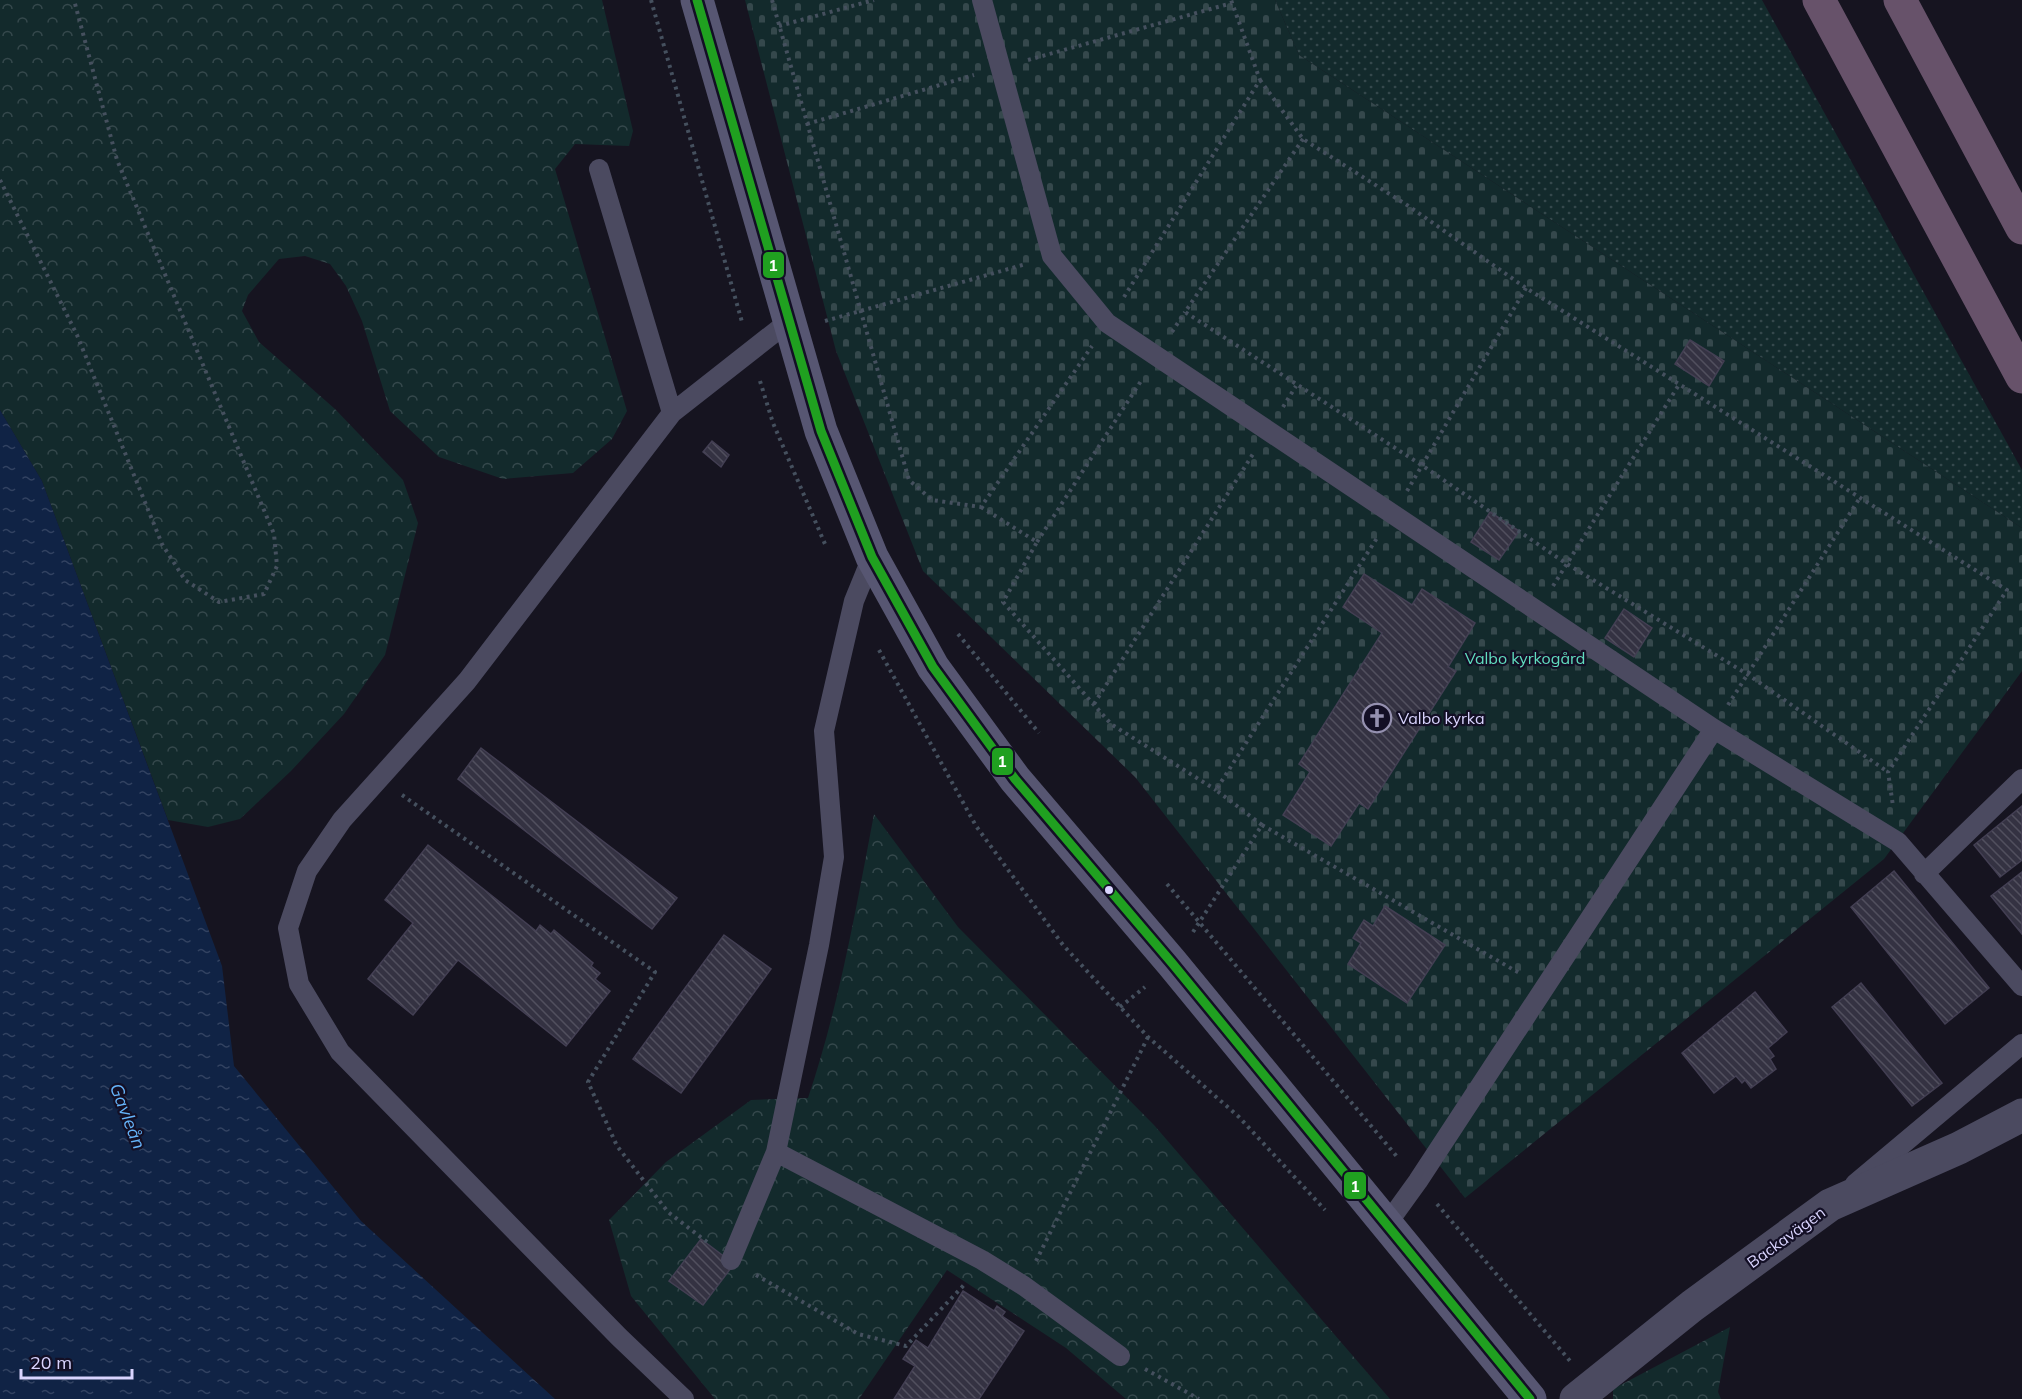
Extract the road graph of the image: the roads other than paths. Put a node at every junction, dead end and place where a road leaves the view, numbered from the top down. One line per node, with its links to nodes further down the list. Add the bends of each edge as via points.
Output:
1 (697, 0): 7 (main road)
2 (981, 0): 11 (lane, via 1052,256 1107,323)
3 (1819, 0): 8 (highway)
4 (1900, 0): 6 (highway)
5 (599, 169): 9 (lane)
6 (2022, 228)
7 (802, 323): 9 (lane, via 751,351); 10 (main road, via 821,431)
8 (2022, 377)
9 (672, 413): 23 (lane, via 467,681 342,820 307,871 288,928 299,984 340,1053)
10 (872, 557): 17 (lane, via 854,601 824,731 834,857); 19 (main road, via 933,667 1015,779)
11 (1714, 729): 13 (lane, via 1898,842); 19 (lane)
12 (2022, 779): 13 (lane)
13 (1924, 874): 14 (lane)
14 (2022, 986)
15 (2022, 1044): 18 (lane)
16 (2022, 1114): 18 (street, Backavägen, via 1959,1148)
17 (776, 1152): 20 (lane); 21 (lane, via 982,1260)
18 (1830, 1204): 22 (street, Backavägen, via 1692,1306)
19 (1387, 1224): 24 (main road)
20 (731, 1260)
21 (1120, 1356)
22 (1584, 1393)
23 (684, 1399)
24 (1530, 1399)

